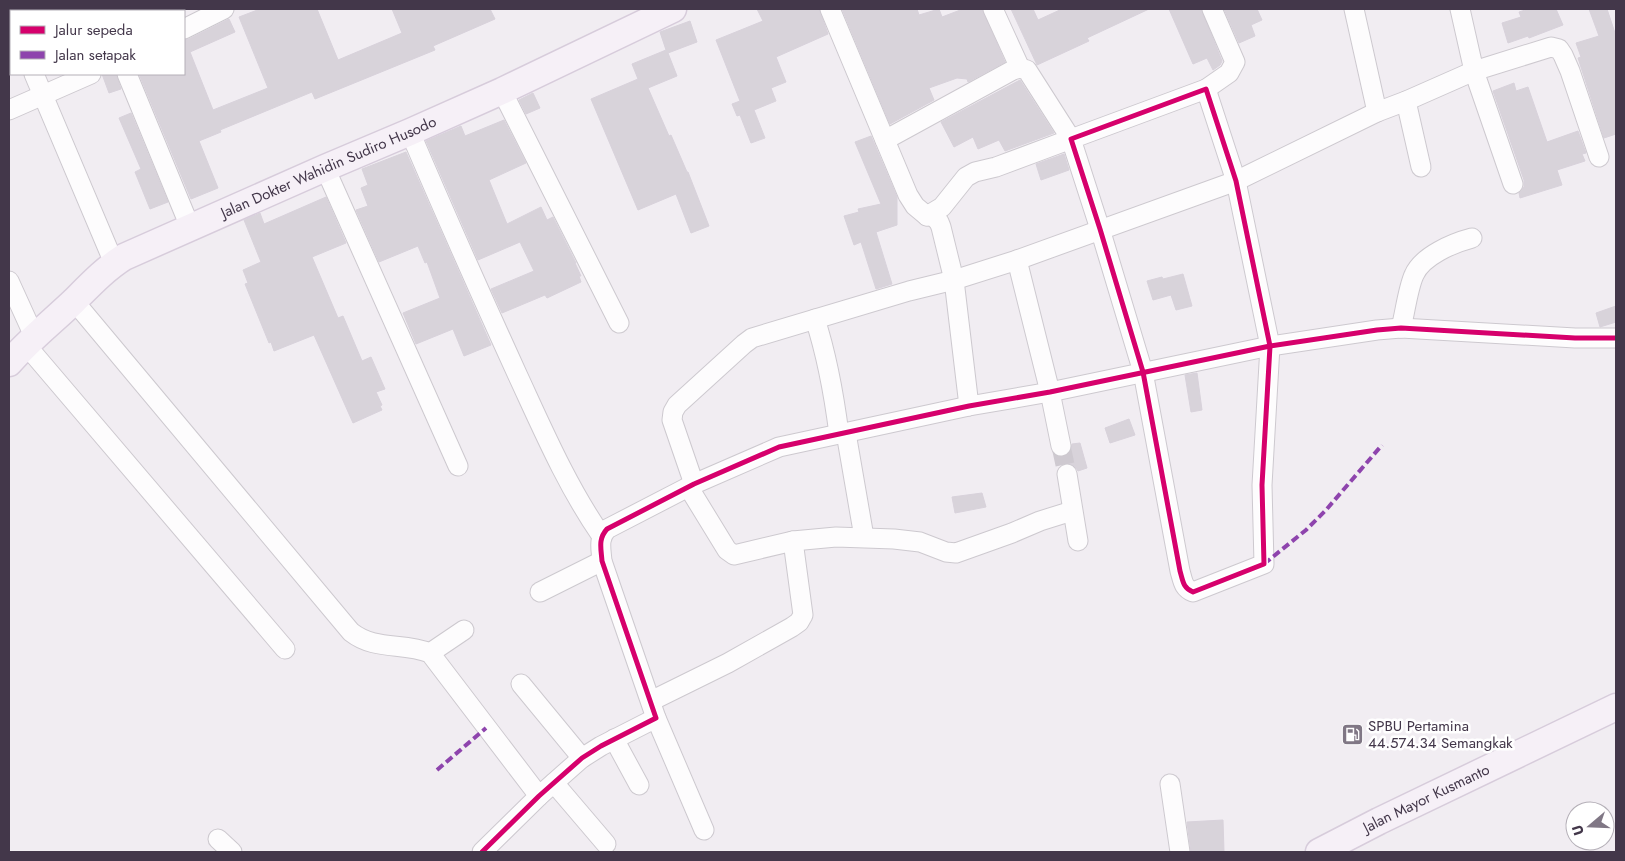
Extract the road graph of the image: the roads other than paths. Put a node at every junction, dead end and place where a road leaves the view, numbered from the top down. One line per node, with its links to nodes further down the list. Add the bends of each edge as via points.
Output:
1 (224, 9): 8 (street)
2 (673, 9): 15 (main road, Jalan Dokter Wahidin Sudiro Husodo)
3 (830, 9): 22 (street)
4 (993, 9): 9 (street)
5 (1212, 9): 14 (street, via 1235,62 1229,74)
6 (1354, 9): 19 (street)
7 (1460, 9): 10 (street)
8 (185, 28)
9 (1020, 68): 21 (street, via 1027,70); 22 (street)
10 (1474, 72): 17 (street); 23 (street, via 1551,48 1558,49 1570,71); 27 (street)
11 (34, 75): 16 (street)
12 (89, 75): 16 (street)
13 (128, 75): 29 (street)
14 (1206, 89): 21 (street); 26 (street)
15 (502, 91): 20 (main road, Jalan Dokter Wahidin Sudiro Husodo); 38 (street)
16 (44, 94): 18 (street); 33 (street)
17 (1406, 101): 19 (street); 24 (street)
18 (9, 110)
19 (1377, 112): 26 (street)
20 (410, 132): 25 (main road, Jalan Dokter Wahidin Sudiro Husodo); 52 (street, via 545,433 585,512)
21 (1070, 139): 28 (street, via 976,172 966,178 942,207); 30 (street)
22 (886, 140): 28 (street, via 915,206)
23 (1599, 157)
24 (1421, 167)
25 (325, 168): 29 (main road, Jalan Dokter Wahidin Sudiro Husodo); 48 (street)
26 (1236, 180): 30 (street); 41 (street)
27 (1513, 184)
28 (927, 216): 34 (street, via 932,215 941,226)
29 (190, 227): 33 (main road, Jalan Dokter Wahidin Sudiro Husodo)
30 (1100, 229): 32 (street); 43 (street)
31 (1472, 238): 39 (street, via 1442,249 1414,274)
32 (1016, 260): 34 (street); 44 (street)
33 (114, 263): 36 (main road, Jalan Dokter Wahidin Sudiro Husodo)
34 (954, 280): 37 (street); 45 (street)
35 (9, 281): 42 (street)
36 (74, 301): 42 (main road, Jalan Dokter Wahidin Sudiro Husodo); 60 (street, via 351,632 360,639 418,648)
37 (815, 319): 46 (street); 50 (street, via 752,338 677,405 672,420)
38 (619, 323)
39 (1406, 328): 40 (street); 41 (street)
40 (1616, 338)
41 (1270, 346): 43 (street); 43 (street, via 1262,485 1264,564 1193,592 1187,590 1180,571)
42 (23, 348): 59 (street)
43 (1143, 372): 44 (street)
44 (1050, 392): 45 (street); 47 (street)
45 (969, 406): 46 (street)
46 (842, 434): 50 (street, via 774,448); 53 (street)
47 (1061, 446)
48 (458, 466)
49 (1067, 474): 51 (street)
50 (691, 486): 52 (street); 54 (street, via 727,550 734,555)
51 (1072, 511): 53 (street, via 956,553 920,542); 55 (street)
52 (601, 535): 56 (street)
53 (864, 537): 54 (street)
54 (794, 541): 63 (street, via 803,615 799,622)
55 (1078, 541)
56 (602, 560): 57 (street); 63 (street)
57 (540, 592)
58 (464, 630): 60 (street)
59 (285, 649)
60 (430, 653): 69 (street)
61 (521, 684): 65 (street)
62 (1616, 707): 76 (main road, Jalan Mayor Kusmanto)
63 (654, 709): 64 (street); 70 (street)
64 (614, 739): 65 (street); 68 (street)
65 (582, 758): 66 (street)
66 (554, 783): 69 (street); 72 (street)
67 (1170, 784): 75 (street)
68 (640, 785)
69 (539, 796): 74 (street)
70 (704, 830)
71 (218, 839): 73 (street)
72 (606, 844)
73 (232, 852)
74 (482, 852)
75 (1180, 852)
76 (1318, 852)

